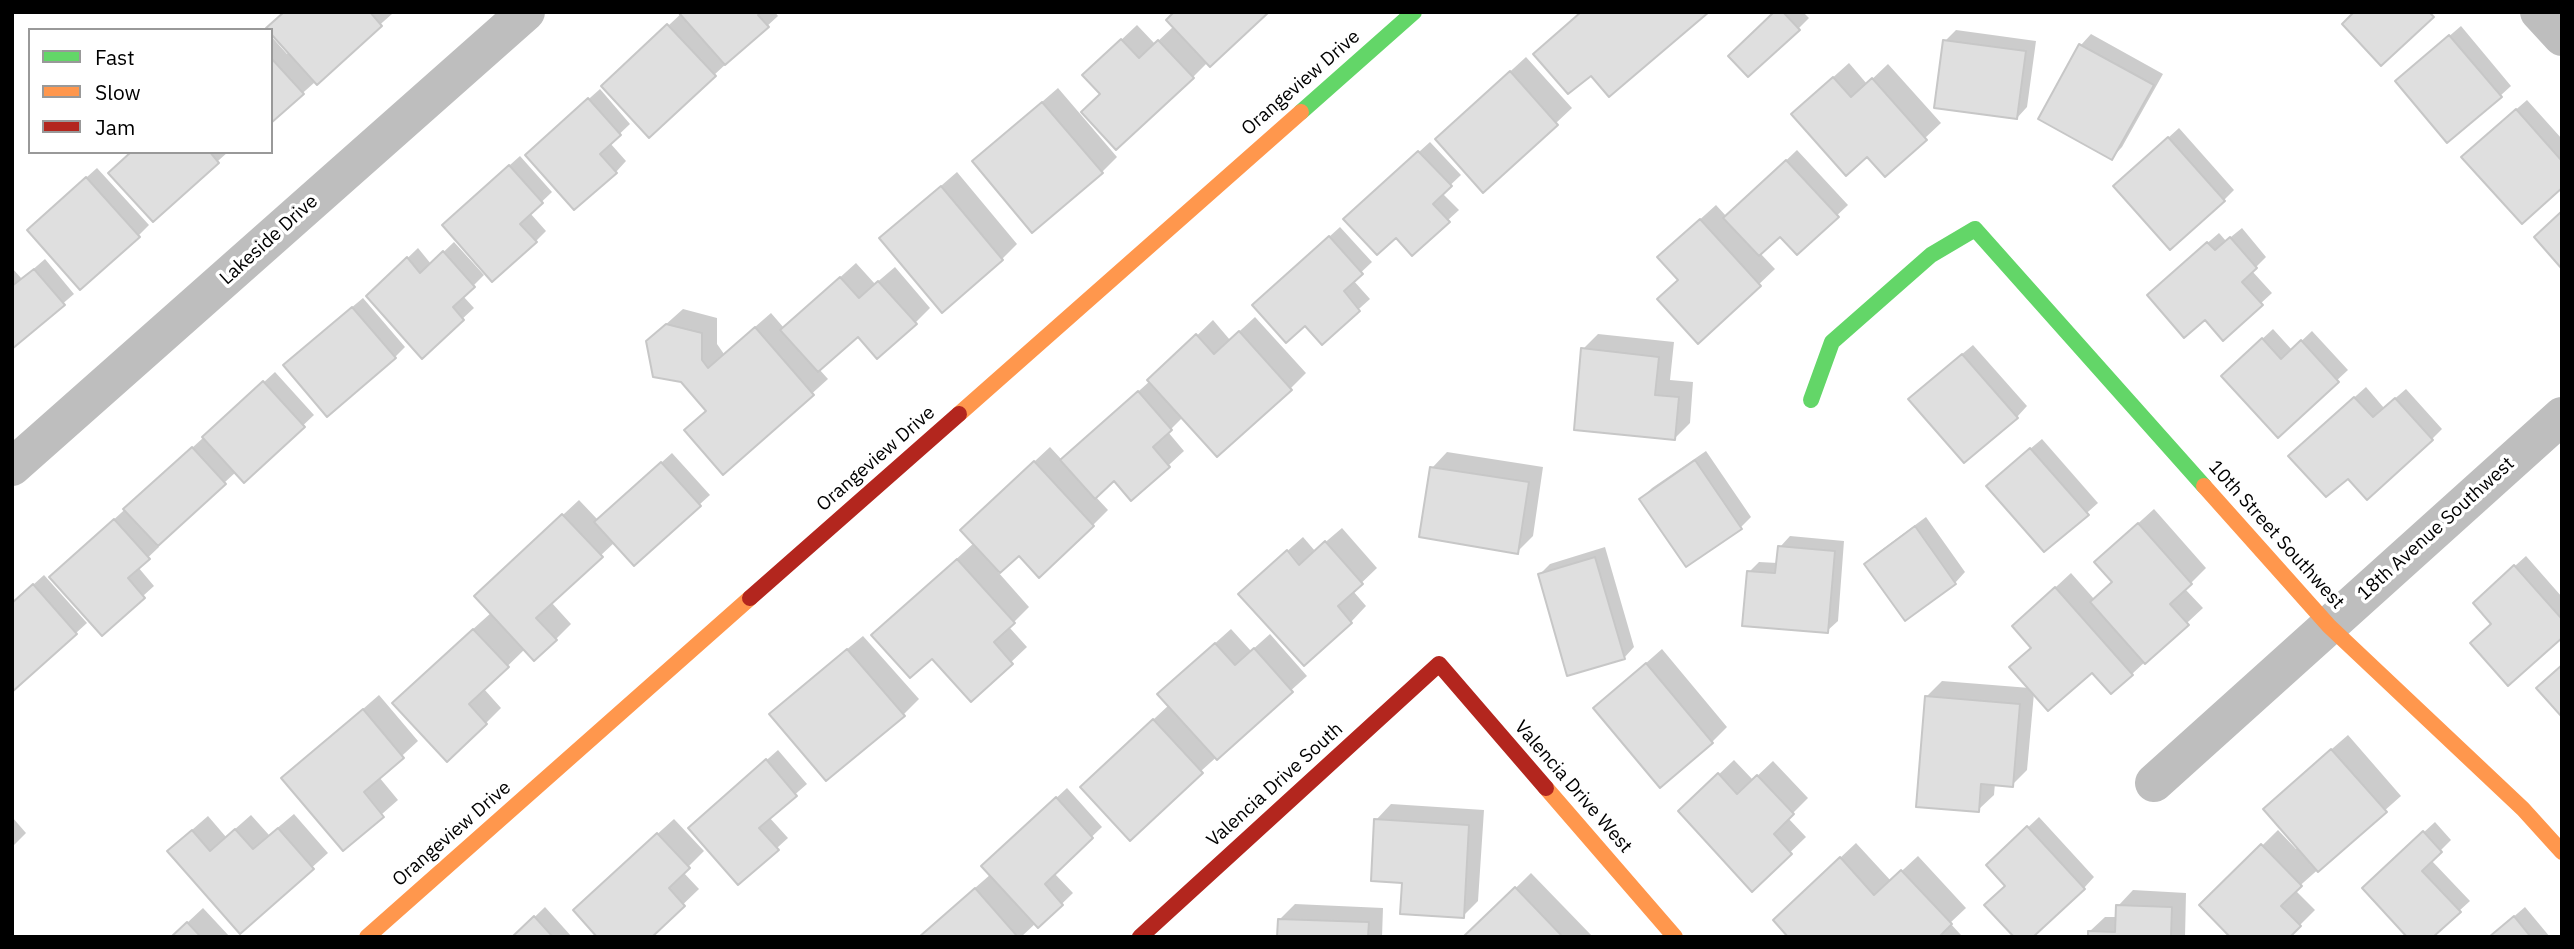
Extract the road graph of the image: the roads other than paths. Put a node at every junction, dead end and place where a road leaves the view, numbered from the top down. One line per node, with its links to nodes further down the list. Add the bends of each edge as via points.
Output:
1 (526, 12): 7 (street, Lakeside Drive)
2 (1414, 12): 12 (street, Orangeview Drive)
3 (2539, 12): 4 (street)
4 (2562, 37)
5 (1811, 400): 8 (street, 10th Street Southwest, via 1832,342 1931,256 1975,229)
6 (2562, 416): 8 (street, 18th Avenue Southwest)
7 (12, 467)
8 (2329, 626): 10 (street, 18th Avenue Southwest); 11 (street, 10th Street Southwest, via 2523,809)
9 (1438, 664): 13 (street, Valencia Drive South); 14 (street, Valencia Drive West)
10 (2154, 783)
11 (2562, 852)
12 (367, 937)
13 (1140, 937)
14 (1675, 937)

